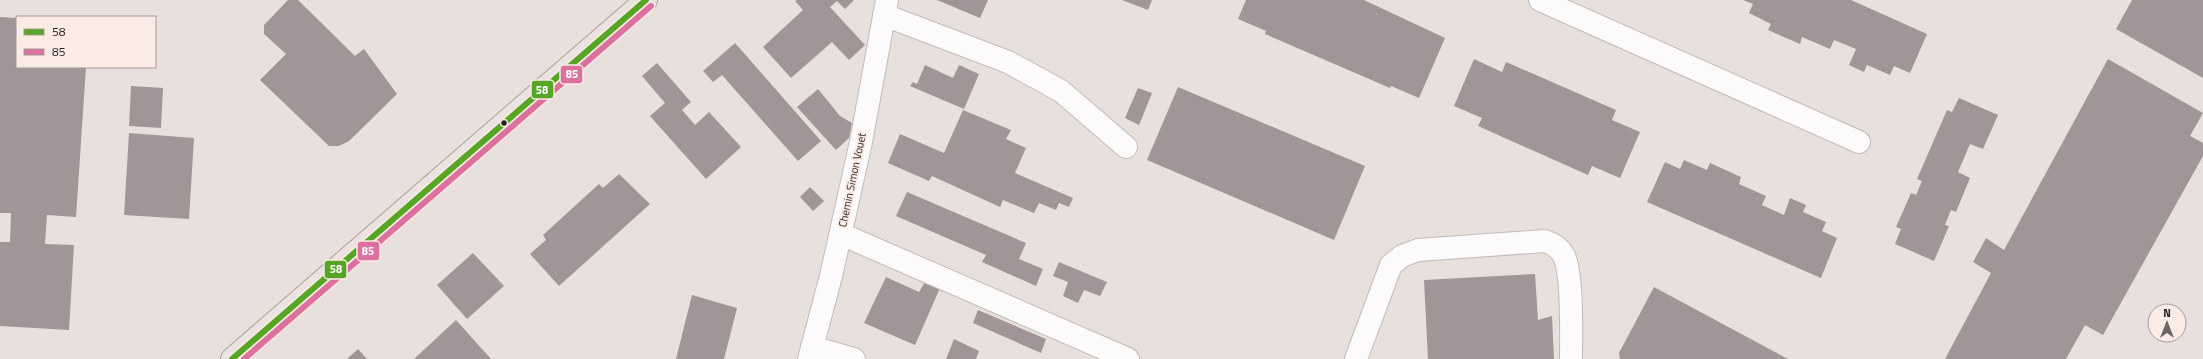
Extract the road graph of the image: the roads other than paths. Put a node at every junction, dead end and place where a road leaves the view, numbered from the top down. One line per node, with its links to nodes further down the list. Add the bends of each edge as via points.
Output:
1 (646, 0): 8 (main road)
2 (1540, 0): 4 (street)
3 (886, 7): 5 (street, via 1014,65 1060,91); 6 (street, Chemin Simon Vouet, via 862,142)
4 (1859, 142)
5 (1126, 147)
6 (841, 234): 7 (street, Chemin Simon Vouet); 10 (street)
7 (810, 353): 9 (street)
8 (232, 359)
9 (854, 359)
10 (1128, 359)
11 (1356, 359): 12 (street, via 1391,265 1402,256 1418,250 1545,241 1556,246 1564,257 1570,288)
12 (1571, 359)

